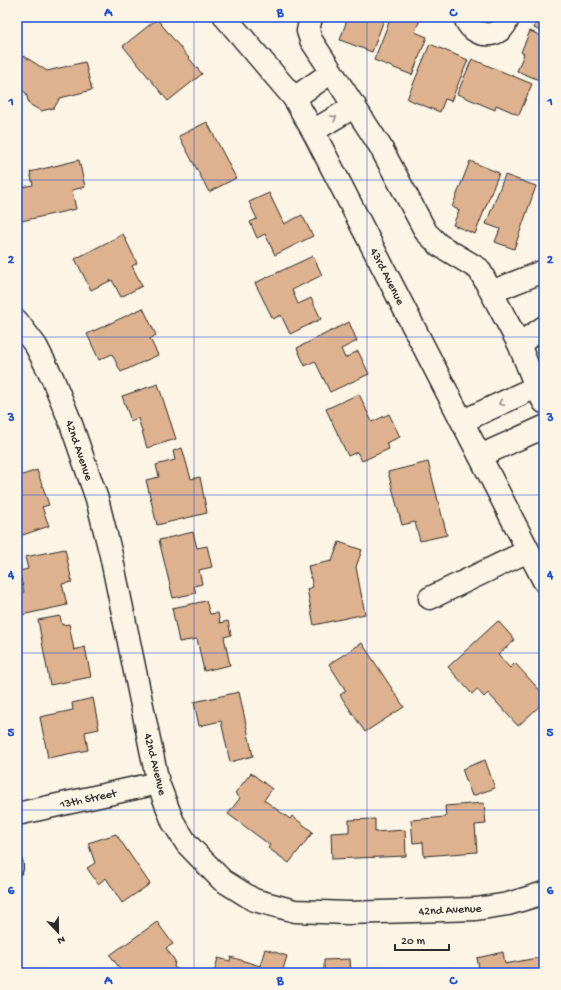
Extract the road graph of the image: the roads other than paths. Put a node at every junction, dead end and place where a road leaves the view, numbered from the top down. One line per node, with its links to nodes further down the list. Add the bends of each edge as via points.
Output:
1 (225, 17): 6 (street, 43rd Avenue)
2 (311, 17): 5 (street, via 308,31 311,40)
3 (465, 17): 4 (street, via 473,30 484,35 500,30)
4 (508, 17)
5 (332, 72): 6 (street); 7 (street)
6 (294, 98): 8 (street, 43rd Avenue)
7 (355, 106): 8 (street, one-way to 7); 10 (street, via 380,146 426,232 449,252 479,269)
8 (313, 130): 15 (street, 43rd Avenue)
9 (544, 271): 10 (street)
10 (491, 292): 13 (street)
11 (17, 321): 21 (street, 42nd Avenue, via 36,346 52,377 97,499)
12 (544, 327): 13 (street)
13 (519, 344): 14 (street)
14 (540, 395): 15 (street, one-way to 15)
15 (463, 421): 17 (street, 43rd Avenue)
16 (544, 427): 17 (street)
17 (480, 456): 18 (street, 43rd Avenue)
18 (528, 551): 19 (street, 43rd Avenue); 20 (street)
19 (544, 581)
20 (430, 598)
21 (158, 783): 22 (street, 13th Street); 25 (street, 42nd Avenue, via 173,822 187,844 222,880 254,900 295,911 348,913 476,909 508,904)
22 (17, 814)
23 (17, 864): 24 (lane)
24 (17, 869)
25 (544, 893)

